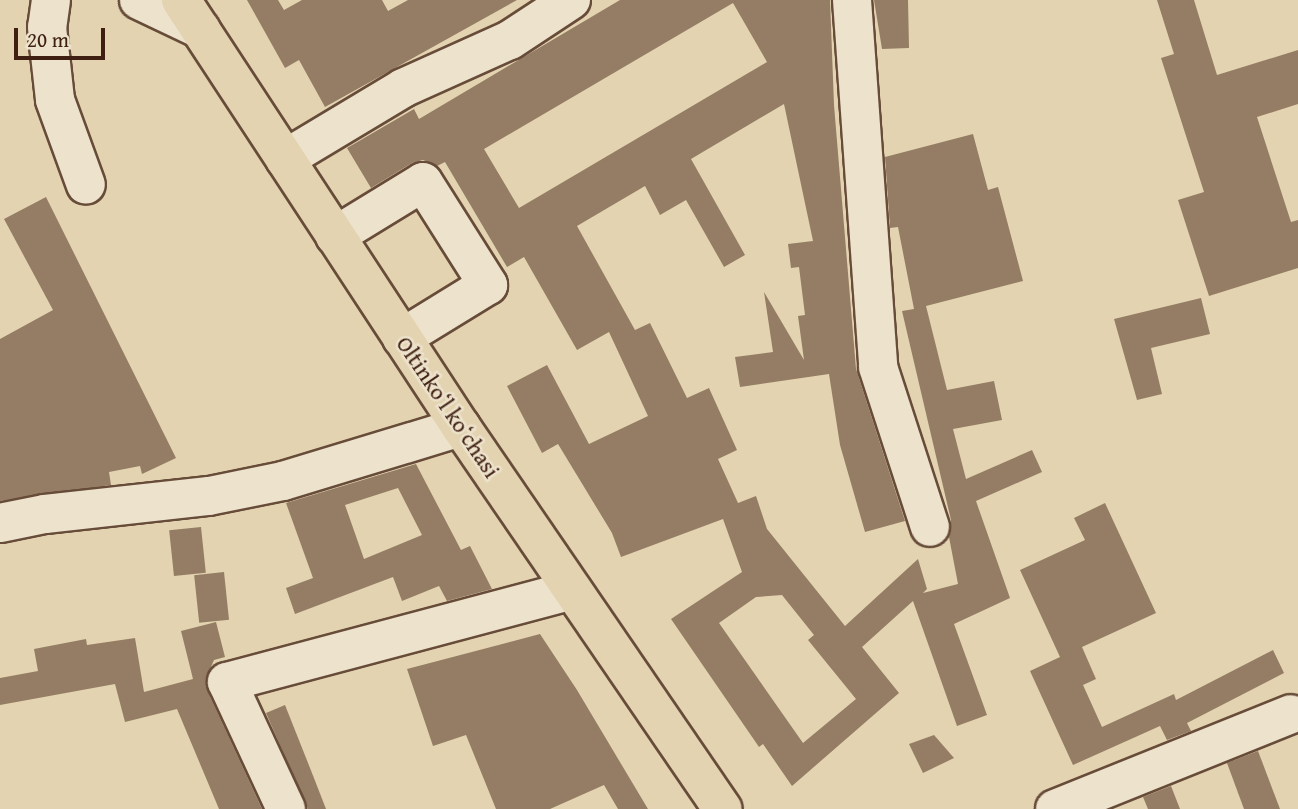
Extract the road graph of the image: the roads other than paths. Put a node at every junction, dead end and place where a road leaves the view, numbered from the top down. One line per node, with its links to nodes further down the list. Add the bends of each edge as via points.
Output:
1 (51, 0): 7 (street, via 47,27 55,100)
2 (139, 0): 5 (street)
3 (572, 0): 6 (street, via 510,40 403,88)
4 (852, 0): 12 (street, via 878,368)
5 (190, 15): 6 (main road, Oltinkoʻl koʻchasi)
6 (285, 159): 8 (main road, Oltinkoʻl koʻchasi)
7 (86, 185)
8 (335, 236): 9 (main road, Oltinkoʻl koʻchasi); 9 (street, via 423,182 488,285)
9 (402, 338): 10 (main road, Oltinkoʻl koʻchasi)
10 (461, 427): 11 (street, via 271,484); 13 (main road, Oltinkoʻl koʻchasi)
11 (0, 523)
12 (930, 527)
13 (572, 590): 15 (street, via 227,682); 16 (main road, Oltinkoʻl koʻchasi)
14 (1291, 714): 17 (street)
15 (286, 809)
16 (723, 809)
17 (1055, 809)

